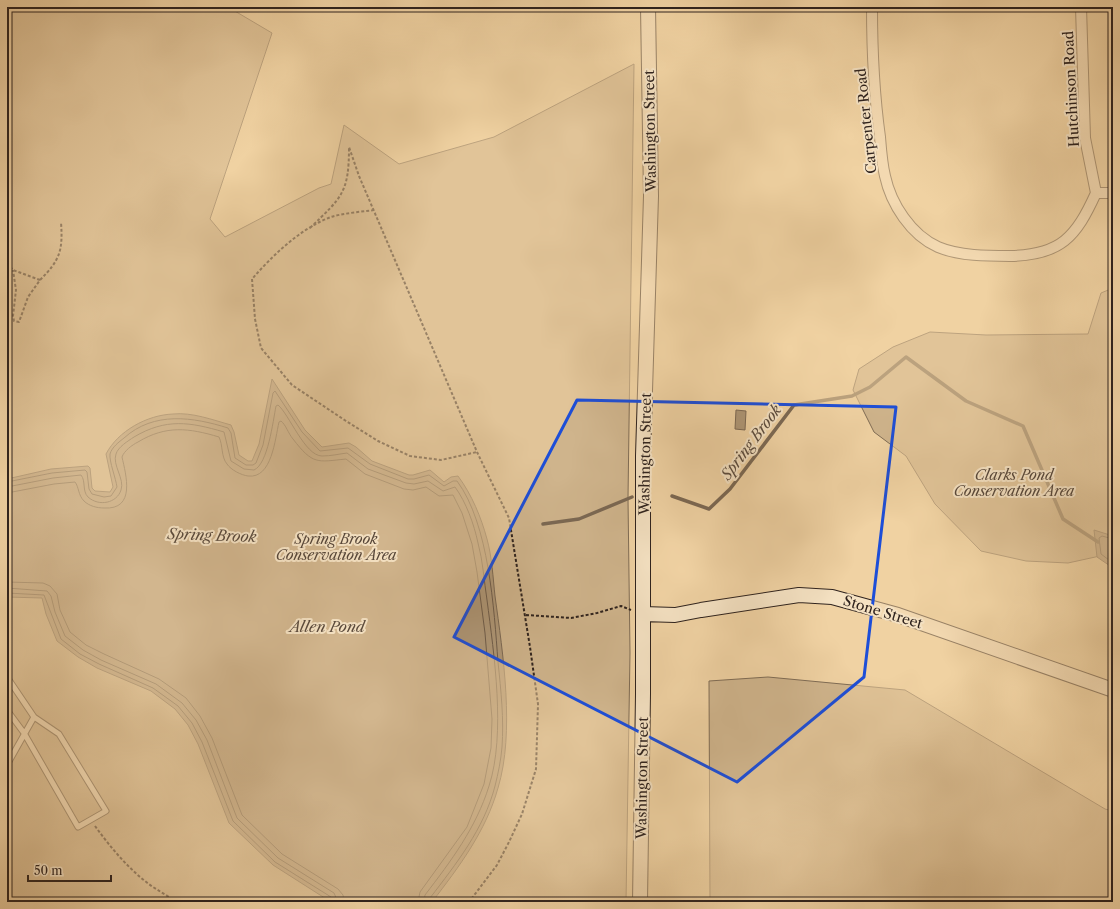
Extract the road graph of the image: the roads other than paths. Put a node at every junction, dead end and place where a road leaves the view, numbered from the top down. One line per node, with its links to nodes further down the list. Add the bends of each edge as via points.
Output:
1 (648, 7): 6 (main road, Washington Street, via 651,196 643,456)
2 (872, 7): 4 (street, Carpenter Road, via 874,93 885,177 897,206 906,222 914,229 938,246 952,250 999,256 1025,256 1067,240 1085,217)
3 (1081, 7): 4 (street, Hutchinson Road, via 1085,138)
4 (1096, 193): 5 (street)
5 (1113, 193)
6 (643, 614): 8 (main road, Stone Street, via 675,615 799,595 832,597 898,615); 13 (main road, Washington Street)
7 (7, 677): 10 (lane)
8 (1113, 690)
9 (7, 710): 11 (lane)
10 (34, 717): 11 (lane); 11 (lane, via 59,734 106,811 78,827)
11 (24, 733): 12 (lane)
12 (7, 766)
13 (640, 902)

